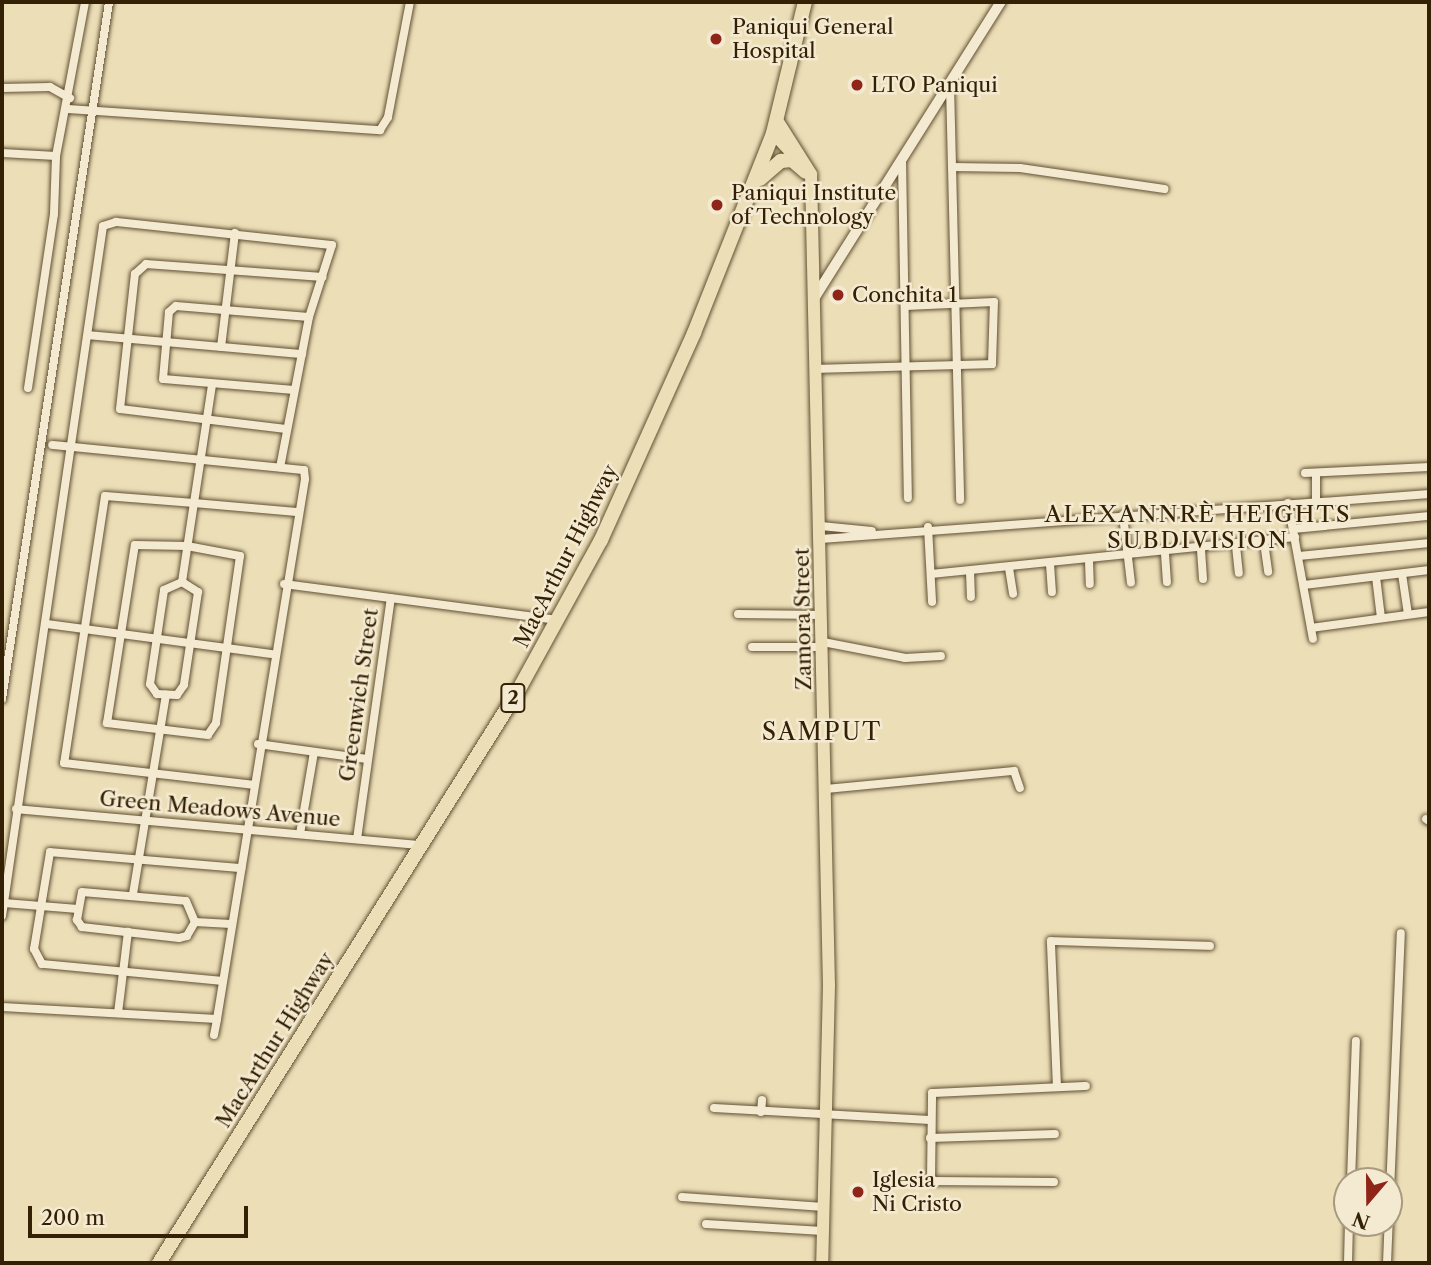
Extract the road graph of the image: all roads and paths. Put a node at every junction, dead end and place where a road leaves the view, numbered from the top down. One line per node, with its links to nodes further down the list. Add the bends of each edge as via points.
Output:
1 (85, 2): 8 (street)
2 (108, 2): 10 (street)
3 (410, 2): 10 (street, via 388,117 380,130)
4 (806, 2): 11 (highway, MacArthur Highway / 2)
5 (1001, 2): 6 (street)
6 (950, 85): 14 (street); 15 (street)
7 (2, 88): 8 (street, via 50,87)
8 (70, 98): 9 (street)
9 (68, 109): 10 (street); 13 (street)
10 (90, 111): 112 (street)
11 (775, 127): 16 (main road); 18 (highway, MacArthur Highway / 2)
12 (2, 153): 13 (street)
13 (56, 156): 36 (street, via 54,214)
14 (902, 161): 22 (street); 24 (street)
15 (953, 167): 17 (street, via 1020,168); 23 (street)
16 (809, 175): 18 (highway, via 792,160 776,162); 22 (main road, Zamora Street)
17 (1164, 188)
18 (748, 198): 98 (highway, MacArthur Highway / 2, via 632,474)
19 (234, 233): 20 (street); 21 (street, via 327,243 334,250); 27 (street, via 103,226)
20 (229, 270): 21 (street); 25 (street); 28 (street, via 141,265)
21 (323, 277): 26 (street)
22 (815, 297): 34 (main road, Zamora Street)
23 (955, 302): 24 (street); 32 (street); 32 (street, via 995,304 992,364)
24 (906, 306): 33 (street)
25 (224, 309): 26 (street); 29 (street, via 172,307); 30 (street)
26 (309, 317): 31 (street)
27 (88, 335): 28 (street); 41 (street)
28 (127, 340): 29 (street); 38 (street, via 120,410)
29 (164, 342): 30 (street); 35 (street, via 163,379)
30 (221, 347): 31 (street)
31 (302, 354): 37 (street)
32 (957, 366): 33 (street); 49 (street)
33 (906, 367): 34 (street); 48 (street)
34 (817, 369): 59 (main road, Zamora Street)
35 (212, 385): 37 (street); 38 (street)
36 (28, 388)
37 (294, 390): 39 (street)
38 (209, 421): 39 (street); 42 (street)
39 (286, 429): 43 (street)
40 (52, 444): 41 (street)
41 (71, 447): 42 (street); 99 (street)
42 (202, 460): 43 (street); 51 (street)
43 (279, 467): 53 (street, via 305,472)
44 (1429, 467): 46 (street)
45 (1305, 473): 46 (street)
46 (1316, 473): 50 (street)
47 (1429, 494): 50 (street)
48 (908, 498)
49 (960, 500)
50 (1316, 500): 52 (street)
51 (194, 503): 53 (street); 64 (street); 101 (street, via 105,496)
52 (1288, 503): 54 (street); 60 (street)
53 (297, 512): 85 (street)
54 (1123, 515): 57 (street); 69 (street)
55 (1429, 516): 60 (street)
56 (836, 527): 58 (street); 59 (street); 61 (street)
57 (928, 527): 58 (street); 77 (street)
58 (872, 531): 61 (street)
59 (821, 533): 61 (street); 96 (main road, Zamora Street)
60 (1294, 533): 62 (street); 68 (street)
61 (836, 538)
62 (1264, 542): 65 (street); 75 (street)
63 (1429, 543): 68 (street)
64 (187, 545): 81 (street); 102 (street, via 135,545); 108 (street, via 240,556)
65 (1236, 546): 66 (street); 76 (street)
66 (1201, 550): 67 (street); 80 (street)
67 (1165, 554): 69 (street); 82 (street)
68 (1299, 556): 87 (street)
69 (1127, 558): 70 (street); 84 (street)
70 (1089, 561): 71 (street); 86 (street)
71 (1050, 564): 72 (street); 88 (street)
72 (1009, 568): 74 (street); 89 (street)
73 (1428, 570): 78 (street); 83 (street)
74 (971, 571): 77 (street); 90 (street)
75 (1268, 572)
76 (1239, 573)
77 (931, 574): 92 (street)
78 (1402, 574): 79 (street); 95 (street)
79 (1376, 577): 87 (street); 97 (street)
80 (1203, 579)
81 (182, 582): 104 (street, via 165,588); 105 (street, via 198,592)
82 (1167, 582)
83 (1429, 582)
84 (1131, 583)
85 (284, 584): 91 (street); 109 (street)
86 (1090, 584)
87 (1304, 585): 100 (street)
88 (1052, 592)
89 (1013, 594)
90 (971, 597)
91 (391, 598): 98 (street); 116 (street, Greenwich Street)
92 (932, 602)
93 (1429, 612): 95 (street)
94 (738, 614): 96 (street)
95 (1408, 614): 97 (street)
96 (822, 615): 106 (main road, Zamora Street)
97 (1381, 618): 100 (street)
98 (558, 620): 126 (highway, MacArthur Highway / 2)
99 (47, 624): 101 (street); 121 (street)
100 (1311, 628): 103 (street)
101 (83, 629): 102 (street); 117 (street, via 64,763)
102 (119, 634): 104 (street); 113 (street, via 107,723)
103 (1312, 639)
104 (157, 640): 105 (street); 111 (street, via 150,688)
105 (190, 644): 108 (street); 111 (street, via 182,691)
106 (823, 644): 107 (street); 110 (street, via 905,658); 120 (main road, Zamora Street)
107 (752, 647)
108 (228, 649): 109 (street); 113 (street, via 212,733)
109 (271, 654): 114 (street)
110 (941, 656)
111 (166, 695): 113 (street)
112 (2, 699)
113 (160, 732): 117 (street)
114 (258, 744): 115 (street); 118 (street)
115 (314, 752): 116 (street); 124 (street)
116 (367, 759): 125 (street, Greenwich Street)
117 (154, 776): 118 (street); 122 (street)
118 (253, 785): 123 (street)
119 (1020, 788): 120 (street, via 1014,771)
120 (825, 789): 151 (main road, Zamora Street)
121 (16, 809): 122 (street, Green Meadows Avenue); 130 (street)
122 (148, 819): 123 (street, Green Meadows Avenue); 127 (street)
123 (246, 829): 124 (street, Green Meadows Avenue); 128 (street)
124 (300, 834): 125 (street, Green Meadows Avenue)
125 (357, 839): 126 (street, Green Meadows Avenue)
126 (420, 845): 162 (highway, MacArthur Highway / 2)
127 (140, 858): 128 (street); 129 (street); 131 (street, via 50,852)
128 (241, 868): 135 (street)
129 (133, 894): 132 (street, via 82,892); 134 (street, via 186,901)
130 (4, 903): 131 (street); 133 (street)
131 (41, 906): 132 (street); 139 (street, via 35,961)
132 (78, 909): 136 (street, via 79,926)
133 (2, 916)
134 (195, 922): 135 (street); 136 (street, via 187,936 178,938)
135 (232, 923): 140 (street)
136 (128, 932): 139 (street)
137 (1401, 933): 165 (street)
138 (1210, 946): 147 (street, via 1051,941)
139 (123, 971): 140 (street); 142 (street)
140 (223, 981): 143 (street)
141 (2, 1007): 142 (street)
142 (118, 1013): 143 (street)
143 (217, 1019): 144 (street)
144 (214, 1035)
145 (1356, 1041): 155 (street)
146 (1086, 1086): 147 (street)
147 (1057, 1087): 152 (street, via 935,1090)
148 (762, 1100): 150 (street)
149 (714, 1108): 150 (street)
150 (761, 1112): 151 (street)
151 (827, 1117): 152 (street); 158 (main road, Zamora Street)
152 (930, 1120): 154 (street)
153 (1055, 1134): 154 (street)
154 (930, 1138): 156 (street, via 935,1183)
155 (1352, 1167)
156 (1054, 1182)
157 (682, 1197): 158 (street)
158 (824, 1207): 160 (main road, Zamora Street)
159 (706, 1224): 160 (street)
160 (823, 1231): 163 (main road, Zamora Street)
161 (1349, 1237): 164 (street)
162 (159, 1263)
163 (822, 1263)
164 (1348, 1263)
165 (1387, 1263)

